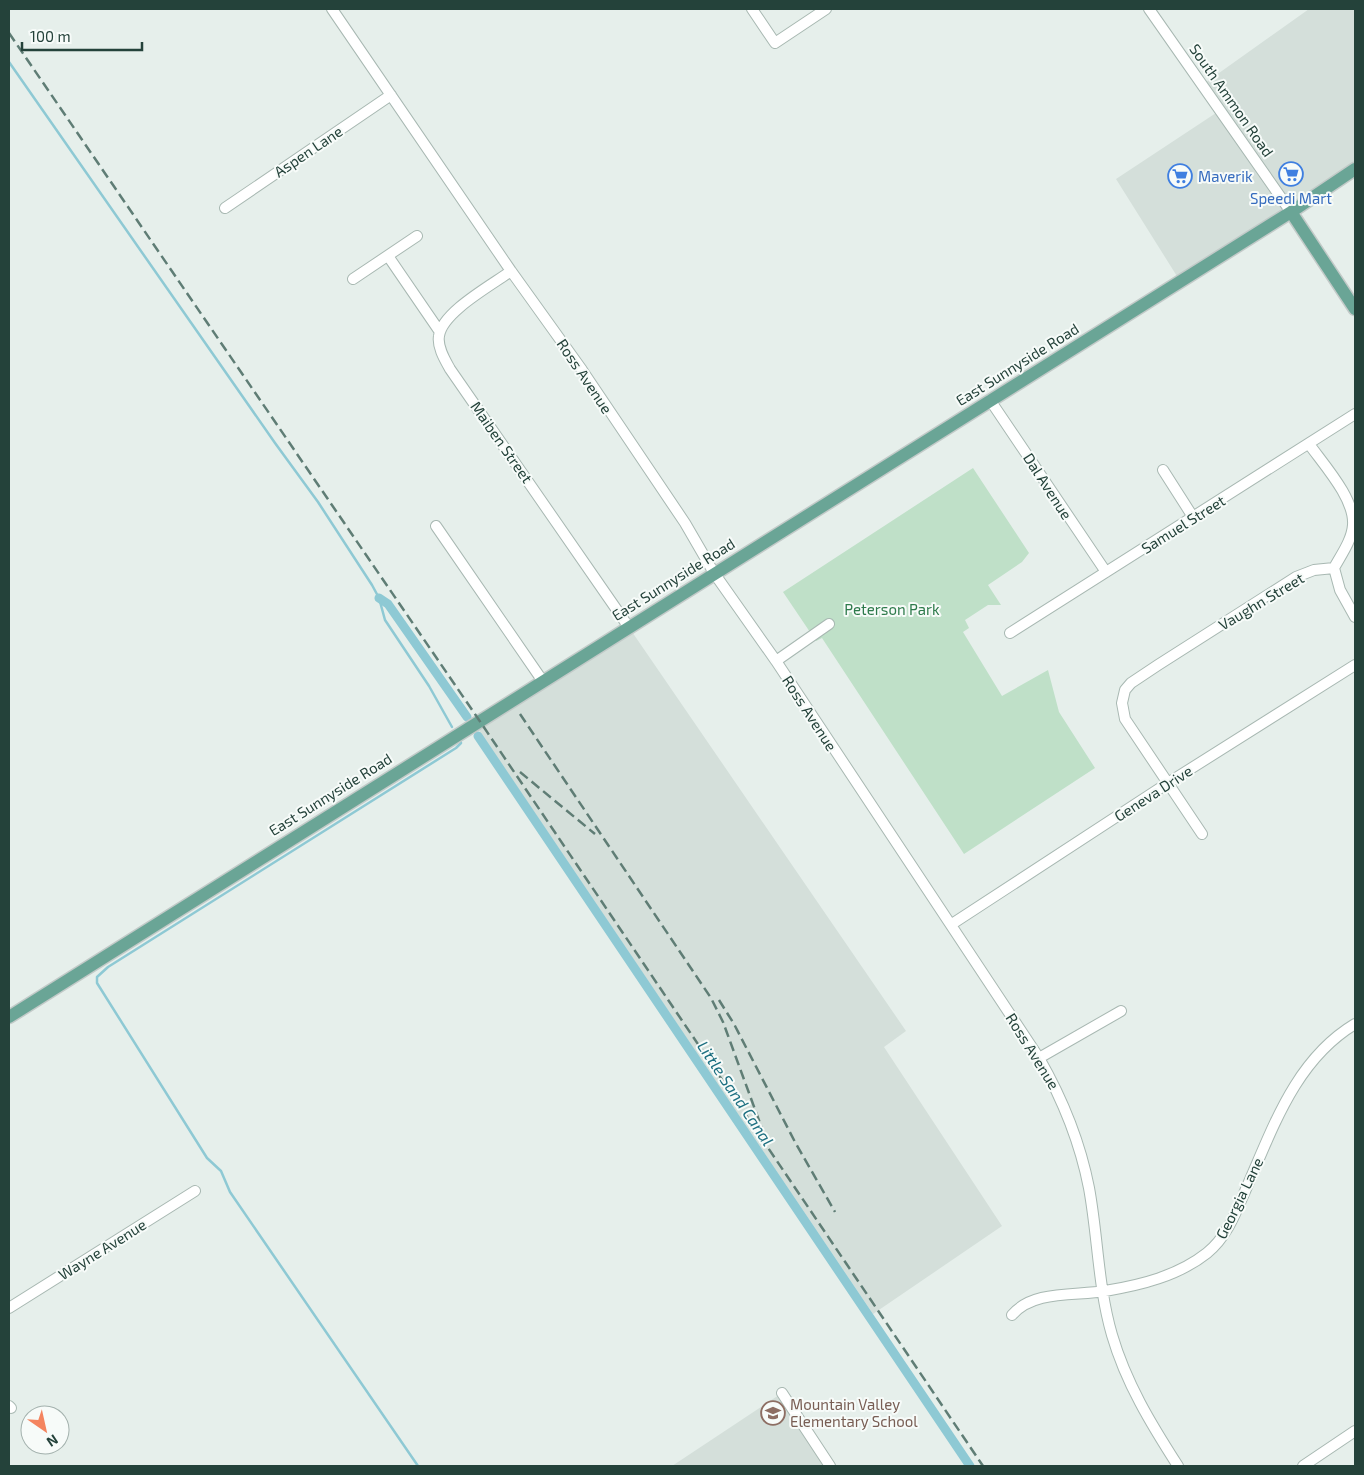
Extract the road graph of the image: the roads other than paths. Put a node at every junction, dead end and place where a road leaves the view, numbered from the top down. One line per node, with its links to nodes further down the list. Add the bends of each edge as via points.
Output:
1 (332, 9): 5 (street, Ross Avenue)
2 (752, 9): 3 (street, via 775,44)
3 (826, 9)
4 (1149, 9): 8 (street, South Ammon Road)
5 (391, 95): 7 (street, Aspen Lane); 11 (street, Ross Avenue)
6 (1355, 169): 8 (main road, East Sunnyside Road)
7 (224, 208)
8 (1291, 212): 13 (main road, South Ammon Road); 15 (main road, East Sunnyside Road)
9 (417, 236): 10 (street)
10 (388, 256): 12 (street); 14 (street)
11 (510, 271): 14 (street, via 450,316); 23 (street, Ross Avenue, via 582,370 685,523)
12 (353, 279)
13 (1355, 309)
14 (440, 332): 26 (street, Maiben Street, via 440,346 450,369)
15 (990, 400): 22 (street, Dal Avenue); 23 (main road, East Sunnyside Road)
16 (1355, 414): 17 (street, Samuel Street)
17 (1309, 444): 19 (street, Samuel Street); 21 (street, via 1351,506 1353,526 1348,544)
18 (1163, 470): 19 (street)
19 (1193, 517): 22 (street, Samuel Street)
20 (436, 526): 30 (street)
21 (1334, 568): 24 (street, via 1340,590); 31 (street, Vaughn Street, via 1314,570 1296,577 1131,683 1122,703 1125,719)
22 (1106, 572): 27 (street, Samuel Street)
23 (714, 573): 26 (main road, East Sunnyside Road); 28 (street, Ross Avenue)
24 (1355, 617)
25 (829, 624): 28 (street)
26 (628, 626): 30 (main road, East Sunnyside Road)
27 (1010, 633)
28 (776, 661): 33 (street, Ross Avenue, via 901,853)
29 (1355, 665): 31 (street, Geneva Drive)
30 (542, 680): 35 (main road, East Sunnyside Road)
31 (1168, 783): 32 (street); 33 (street, Geneva Drive)
32 (1202, 834)
33 (952, 924): 37 (street, Ross Avenue)
34 (1121, 1011): 37 (street)
35 (9, 1016)
36 (1355, 1024): 39 (street, Georgia Lane, via 1318,1052 1290,1092 1239,1206 1217,1244 1184,1269 1167,1277)
37 (1039, 1058): 39 (street, Ross Avenue, via 1059,1093 1089,1187)
38 (195, 1191): 40 (street, Wayne Avenue)
39 (1103, 1292): 41 (street, Georgia Lane, via 1034,1300 1021,1305); 45 (street, Ross Avenue, via 1124,1369 1152,1427)
40 (9, 1308)
41 (1012, 1315)
42 (782, 1394): 44 (street)
43 (1355, 1431): 46 (street)
44 (830, 1466)
45 (1178, 1466)
46 (1304, 1466)

